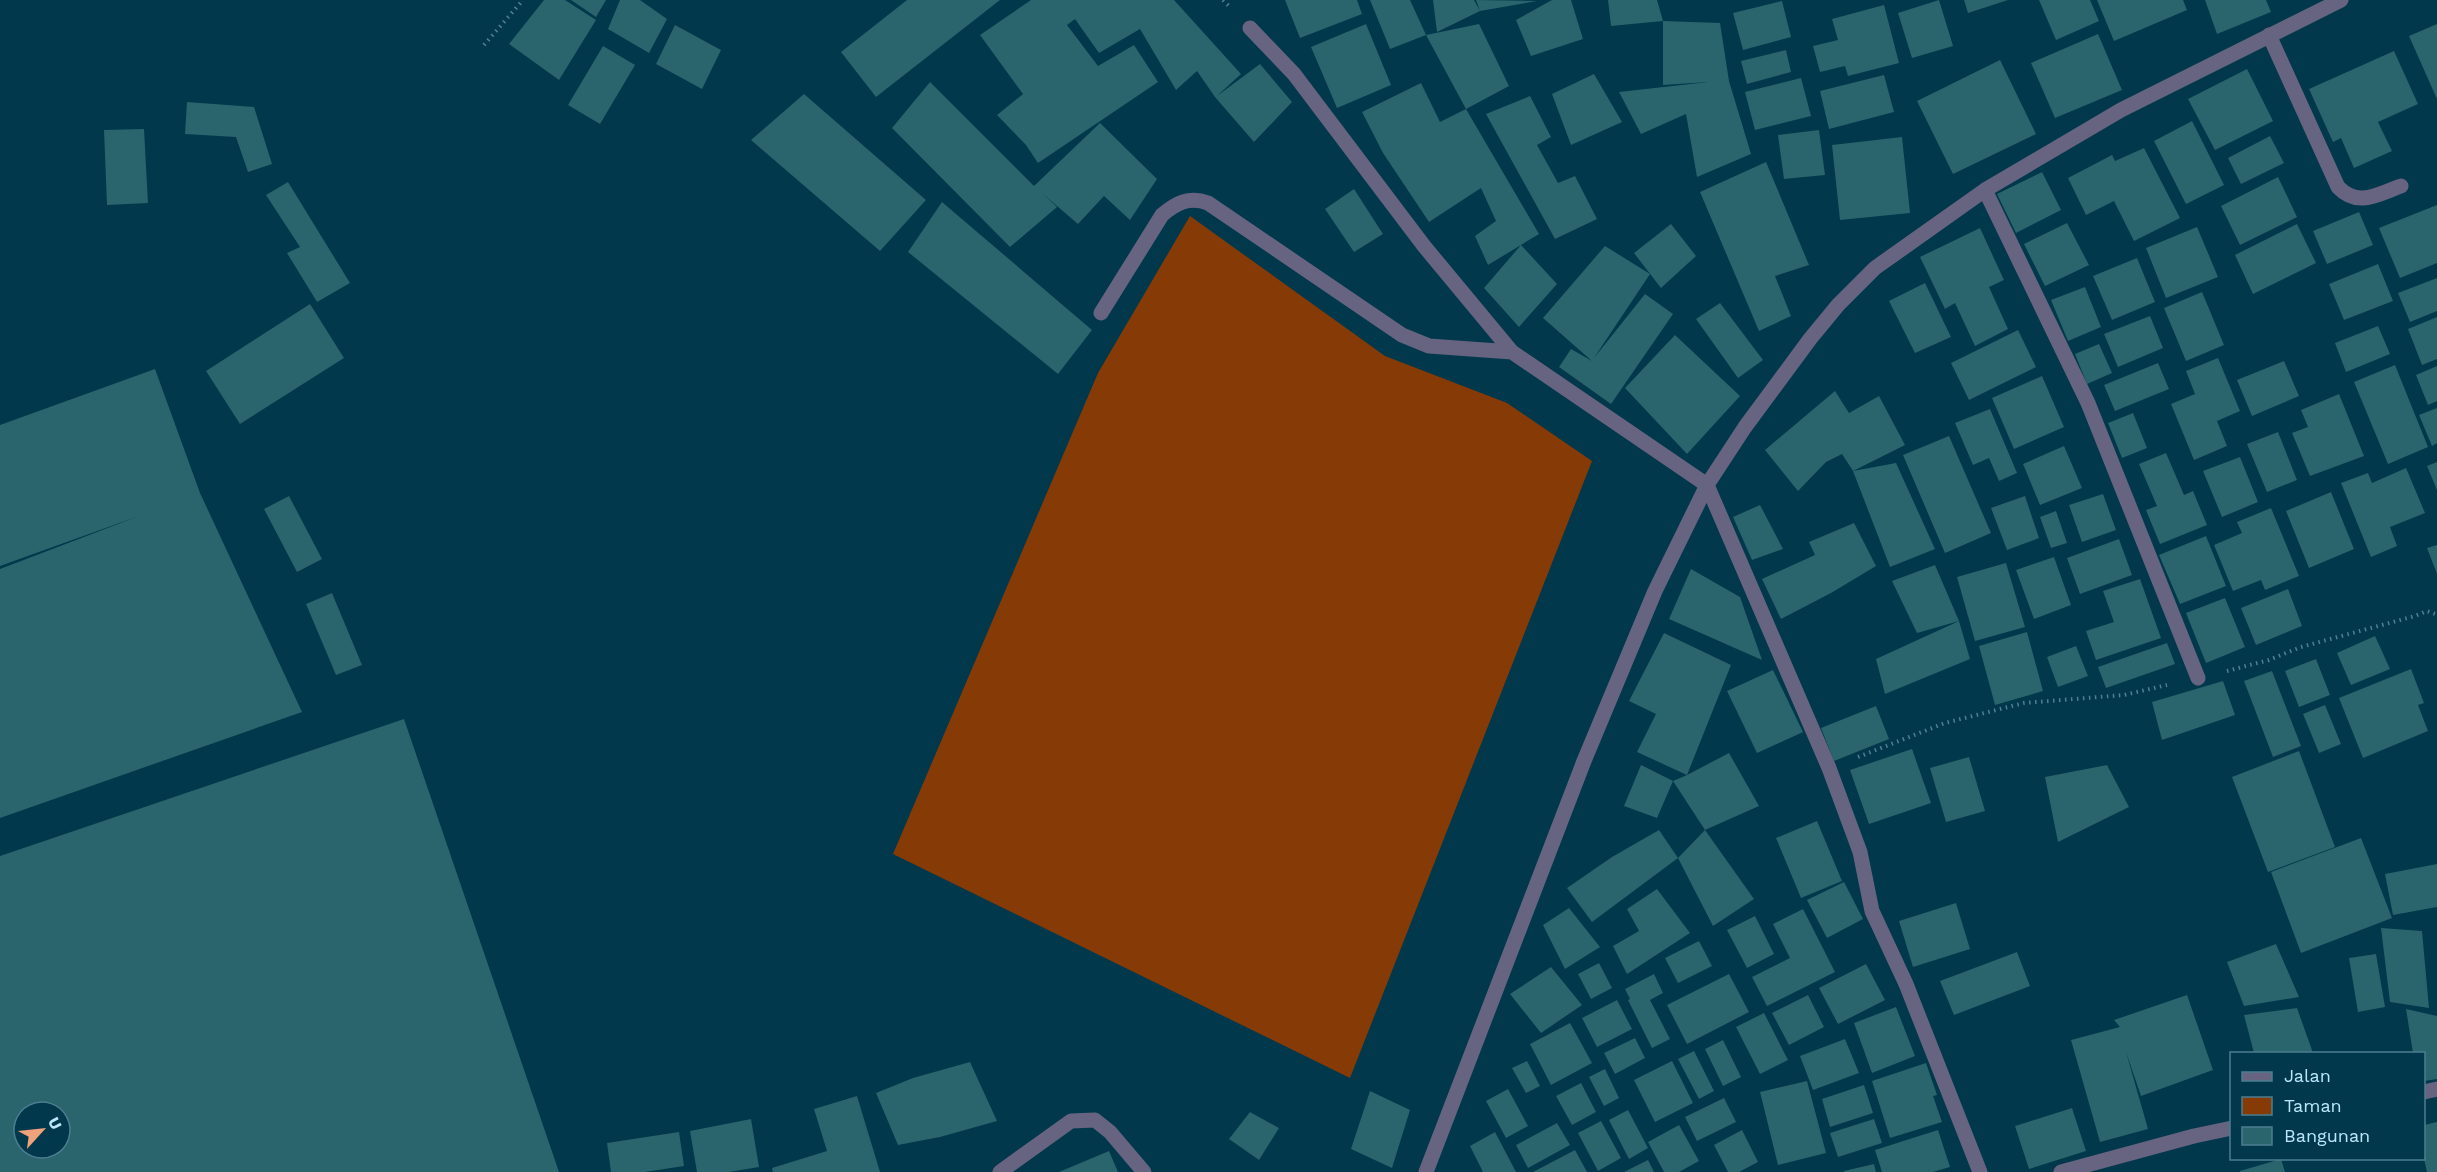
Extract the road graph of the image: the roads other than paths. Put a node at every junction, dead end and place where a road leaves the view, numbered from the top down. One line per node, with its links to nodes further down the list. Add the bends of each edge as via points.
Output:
1 (2341, 0): 3 (street)
2 (1250, 28): 7 (street, via 1294,74 1424,246)
3 (2269, 35): 4 (street, via 2338,187 2346,196 2358,199); 5 (street, via 2121,110)
4 (2401, 186)
5 (1985, 190): 8 (street, via 1875,268 1838,305 1745,427); 9 (street, via 2088,403)
6 (1101, 313): 7 (street, via 1162,215 1185,200 1197,199 1402,335 1429,346)
7 (1512, 352): 8 (street)
8 (1707, 485): 13 (street, via 1655,591 1588,750); 14 (street, via 1829,768 1860,852 1872,911 1906,984)
9 (2198, 678)
10 (2230, 1128): 15 (street)
11 (1000, 1172): 12 (street, via 1071,1121 1095,1120)
12 (1144, 1172)
13 (1426, 1172)
14 (1980, 1172)
15 (2061, 1172)

